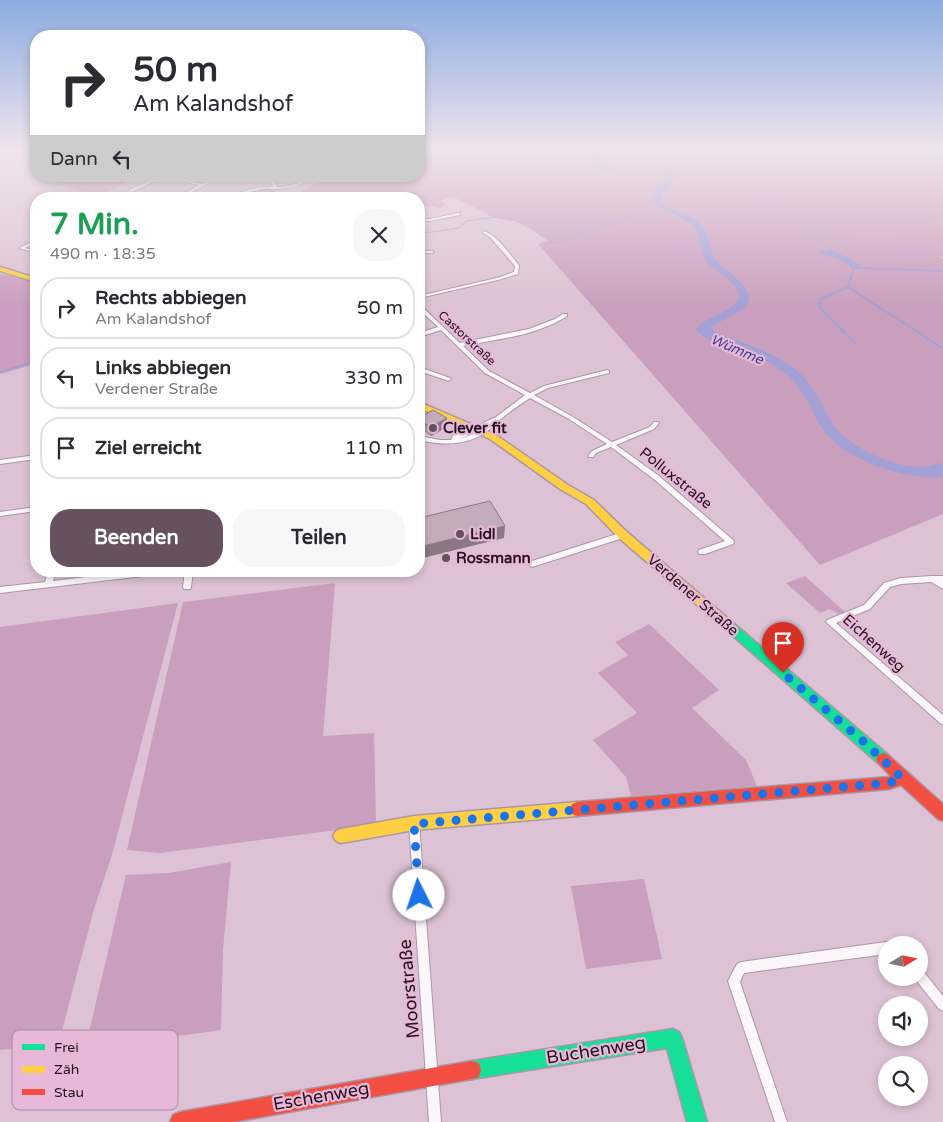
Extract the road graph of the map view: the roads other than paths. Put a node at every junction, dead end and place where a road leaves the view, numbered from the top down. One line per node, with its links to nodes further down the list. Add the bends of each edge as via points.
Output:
1 (458, 214): 2 (street)
2 (425, 220)
3 (485, 232): 10 (street, via 517,266 516,273)
4 (30, 244): 5 (street, via 21,248)
5 (30, 250)
6 (425, 252): 7 (street)
7 (432, 252)
8 (0, 269): 9 (street)
9 (30, 278)
10 (425, 296)
11 (425, 312): 13 (street, Castorstraße)
12 (565, 315): 15 (street, via 537,327)
13 (440, 328): 14 (street); 15 (street, Castorstraße)
14 (425, 333)
15 (458, 345): 19 (street, Castorstraße, via 495,377)
16 (425, 370): 18 (street)
17 (607, 372): 19 (street)
18 (448, 378)
19 (530, 395): 23 (street); 27 (street, Polluxstraße)
20 (425, 407): 21 (street, Verdener Straße)
21 (449, 417): 23 (street, Verdener Straße); 25 (street, via 458,431)
22 (656, 423): 27 (street, via 652,428)
23 (480, 432): 25 (street); 26 (street, via 465,440); 33 (street, Verdener Straße, via 494,437 590,502)
24 (425, 439): 26 (street)
25 (454, 439): 26 (street)
26 (445, 442)
27 (611, 444): 28 (street); 34 (street, Polluxstraße, via 658,478 730,542)
28 (591, 456)
29 (30, 458): 30 (street)
30 (0, 462)
31 (30, 510): 32 (street)
32 (0, 514)
33 (623, 535): 35 (street); 46 (street, Verdener Straße)
34 (702, 552)
35 (532, 564)
36 (50, 577): 41 (street)
37 (104, 577): 41 (street)
38 (188, 577): 43 (street)
39 (932, 579): 40 (street, Eichenweg); 42 (street); 45 (street, Eichenweg, via 887,585 867,607 830,622)
40 (943, 579)
41 (49, 583): 44 (street)
42 (943, 586)
43 (187, 587)
44 (0, 590)
45 (943, 720)
46 (902, 778): 47 (street, Verdener Straße); 48 (street, via 889,783)
47 (943, 814)
48 (414, 824): 49 (street); 53 (street, Moorstraße)
49 (341, 836)
50 (878, 949): 57 (street, via 741,968 734,980)
51 (928, 986): 52 (street)
52 (943, 1005)
53 (434, 1076): 54 (street, Eschenweg); 55 (street, Moorstraße); 56 (street, Buchenweg, via 673,1038)
54 (180, 1122)
55 (436, 1122)
56 (696, 1122)
57 (781, 1122)

